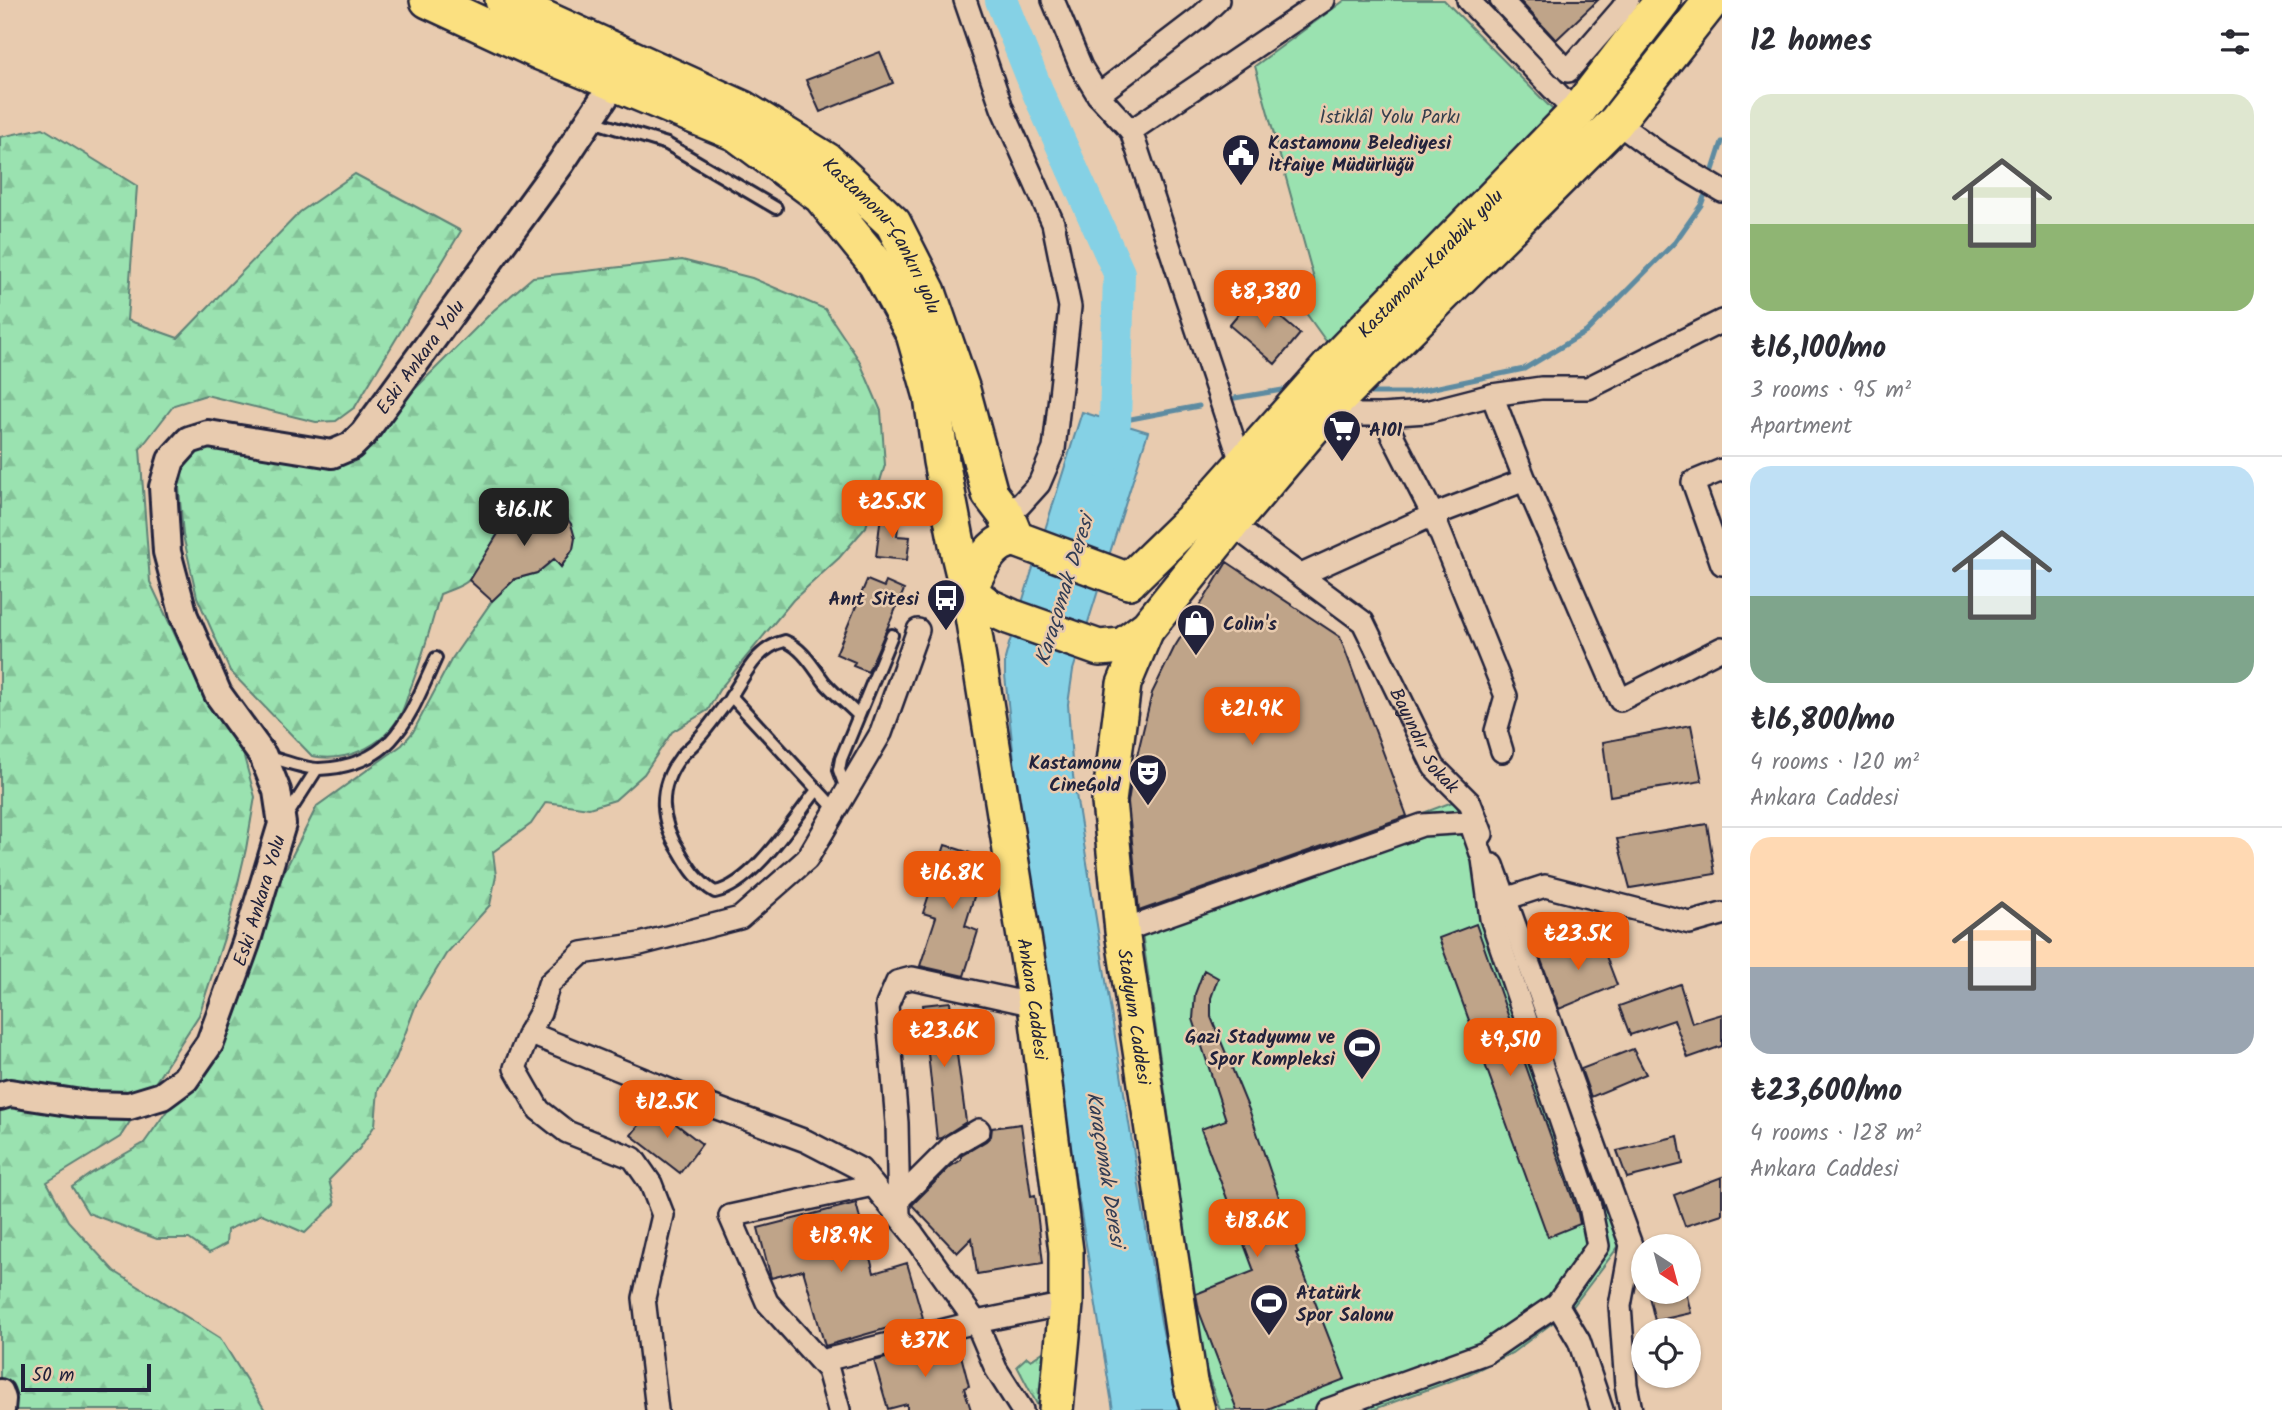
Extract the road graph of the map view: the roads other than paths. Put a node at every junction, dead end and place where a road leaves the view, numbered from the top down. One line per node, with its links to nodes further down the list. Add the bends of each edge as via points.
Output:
1 (428, 0): 13 (highway, Kastamonu-Çankırı yolu)
2 (503, 0): 30 (highway, Kastamonu-Çankırı yolu, via 743,108 827,160 893,223 928,292 962,390 990,494)
3 (965, 0): 30 (street, via 1002,108 1053,223 1070,306 1055,449)
4 (1054, 0): 14 (street, via 1081,67)
5 (1217, 0): 14 (street)
6 (1324, 0): 18 (street)
7 (1468, 0): 15 (street)
8 (1500, 0): 12 (street)
9 (1628, 0): 12 (street)
10 (1663, 0): 15 (highway, Kastamonu-Karabük yolu)
11 (1712, 0): 17 (highway)
12 (1568, 72): 15 (street)
13 (614, 83): 16 (street, Eski Ankara Yolu); 34 (highway, Kastamonu-Çankırı yolu, via 736,133 821,197 876,264 914,334 932,397)
14 (1098, 94): 18 (street)
15 (1564, 101): 25 (highway, Kastamonu-Karabük yolu)
16 (589, 121): 20 (lane, via 667,144); 43 (street, Eski Ankara Yolu, via 351,446 332,454 208,434 189,440 171,460 163,487 167,552 184,616 218,694)
17 (1616, 122): 19 (street); 23 (highway)
18 (1131, 131): 25 (street)
19 (1722, 191)
20 (776, 208)
21 (1722, 321): 22 (street, via 1588,388)
22 (1492, 395): 24 (street, via 1426,412); 27 (street)
23 (1332, 405): 24 (street, via 1359,415); 29 (highway)
24 (1382, 415): 28 (street)
25 (1242, 465): 33 (highway, Kastamonu-Karabük yolu)
26 (1722, 470): 31 (street, via 1693,482)
27 (1525, 480): 28 (street); 38 (street, via 1620,700)
28 (1433, 515): 32 (street); 42 (street, via 1506,696 1496,731)
29 (1231, 524): 32 (street, Bayındır Sokak); 35 (highway)
30 (1011, 527): 33 (highway); 34 (highway, via 1008,539 989,552)
31 (1722, 564)
32 (1301, 575): 48 (street, Bayındır Sokak, via 1363,622 1434,767 1471,803)
33 (1129, 581): 35 (highway)
34 (968, 591): 35 (highway, via 1011,617 1099,648 1124,646); 51 (main road, Ankara Caddesi)
35 (1148, 626): 50 (main road, Stadyum Caddesi, via 1124,684 1109,802)
36 (918, 630): 46 (street, via 881,733)
37 (892, 635): 41 (lane)
38 (1722, 648)
39 (436, 657): 44 (lane, via 406,723 392,740 363,761)
40 (731, 696): 41 (lane, via 759,656 785,640 807,657); 45 (lane); 45 (lane, via 679,758 667,781 666,829 704,886 715,892 728,889 747,874)
41 (858, 715): 46 (lane, via 839,770)
42 (1502, 751)
43 (263, 756): 44 (lane); 47 (street, Eski Ankara Yolu, via 277,791)
44 (317, 769): 47 (lane)
45 (817, 790): 46 (lane)
46 (841, 801): 52 (street, via 807,859 740,918 640,944 582,953 550,984)
47 (282, 824): 53 (street, Eski Ankara Yolu, via 210,1043 185,1079 162,1096 129,1106 10,1093)
48 (1505, 899): 49 (street, via 1545,886 1689,923); 70 (street, Bayındır Sokak, via 1631,1245 1620,1306)
49 (1722, 914)
50 (1122, 930): 58 (street, via 1422,825 1471,821 1483,859 1491,918 1590,1206 1598,1246); 67 (main road, Stadyum Caddesi, via 1190,1382)
51 (1035, 1005): 56 (street, via 912,978 897,982 887,1006); 57 (main road, Ankara Caddesi, via 1066,1251)
52 (530, 1033): 55 (street, via 806,1141 860,1169); 63 (street, via 515,1068 539,1110 567,1132 634,1158 663,1215 645,1298)
53 (0, 1096)
54 (979, 1130): 56 (street, via 953,1145)
55 (873, 1185): 56 (street); 60 (street, via 730,1216 767,1302)
56 (899, 1208): 59 (street)
57 (1066, 1304): 59 (street); 66 (main road, Ankara Caddesi)
58 (1557, 1304): 68 (street, via 1485,1353); 69 (street, via 1579,1341)
59 (976, 1322): 60 (street); 65 (street, via 996,1369)
60 (821, 1361): 64 (street)
61 (0, 1394): 62 (street)
62 (1, 1410)
63 (657, 1410)
64 (839, 1410)
65 (1022, 1410)
66 (1056, 1410)
67 (1198, 1410)
68 (1327, 1410)
69 (1602, 1410)
70 (1631, 1410)

